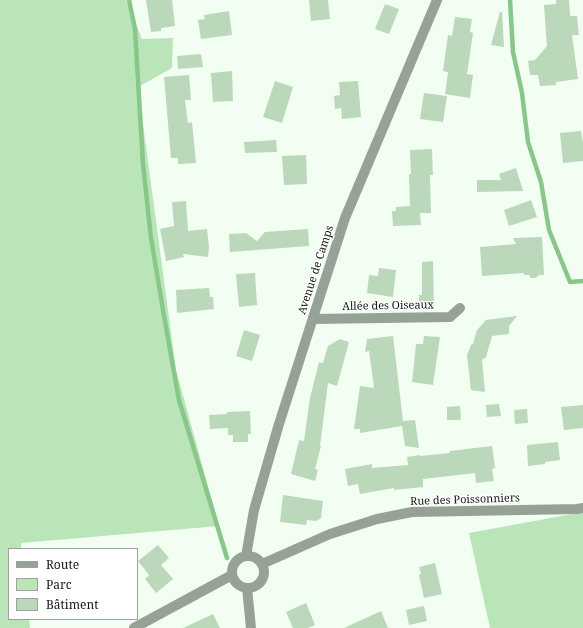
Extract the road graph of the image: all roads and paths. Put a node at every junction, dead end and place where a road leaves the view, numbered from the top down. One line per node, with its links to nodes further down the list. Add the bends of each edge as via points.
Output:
1 (437, 0): 3 (street, Avenue de Camps, via 345,218)
2 (460, 308): 3 (street, Allée des Oiseaux, via 450,317)
3 (313, 320): 5 (street, Avenue de Camps, via 254,510)
4 (583, 508): 6 (street, Rue des Poissonniers, via 412,512 377,519 330,534)
5 (246, 556): 6 (street, via 257,558); 7 (street, via 233,566)
6 (262, 564): 8 (street, via 264,572 260,582)
7 (232, 575): 8 (street, via 238,584); 9 (street)
8 (247, 588): 10 (street)
9 (134, 628)
10 (251, 628)

